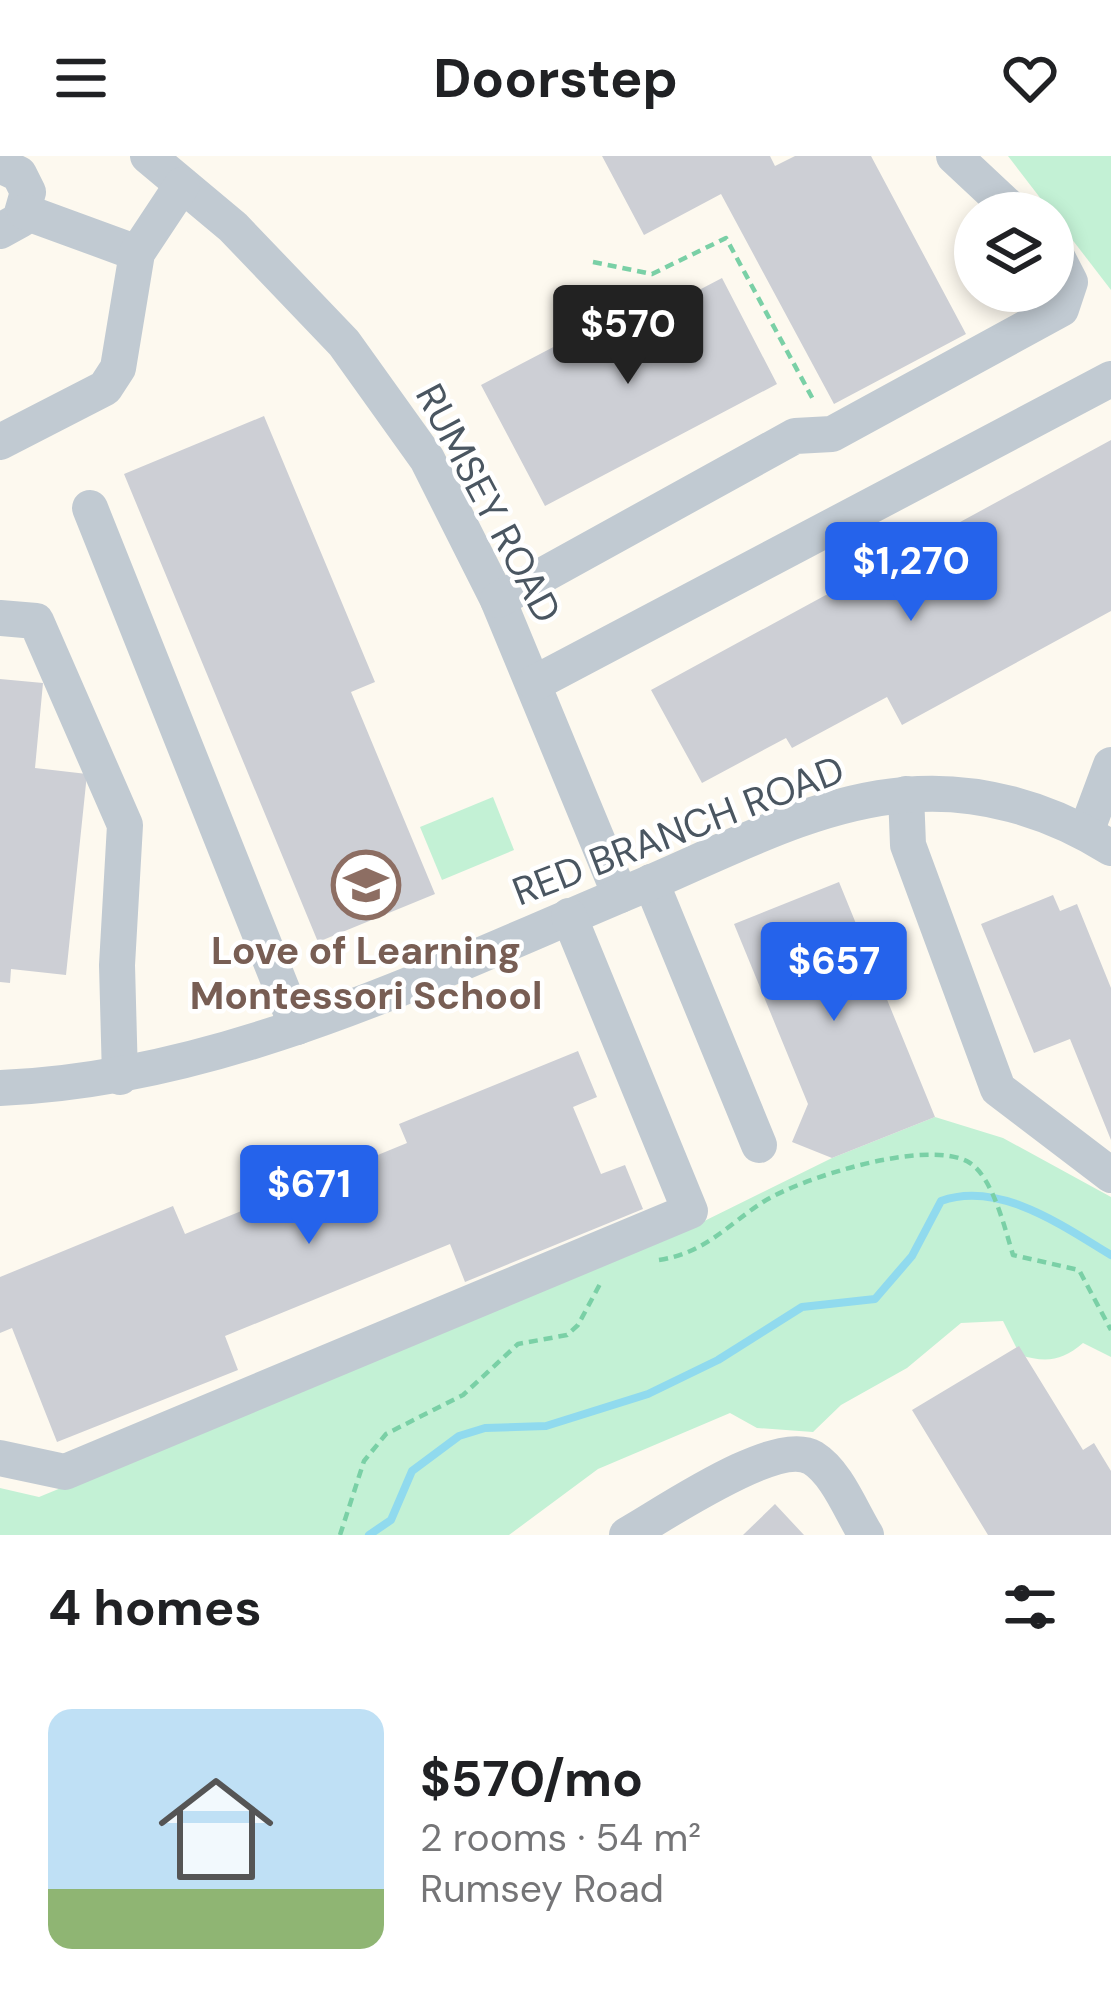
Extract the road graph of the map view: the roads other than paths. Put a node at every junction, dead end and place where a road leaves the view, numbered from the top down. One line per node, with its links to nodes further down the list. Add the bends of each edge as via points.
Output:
1 (148, 156): 4 (street, RUMSEY ROAD)
2 (954, 156): 5 (street)
3 (0, 165): 6 (street, via 25,183)
4 (182, 185): 7 (street); 12 (street, RUMSEY ROAD, via 284,280 388,398)
5 (993, 192)
6 (13, 222): 7 (street)
7 (137, 253): 10 (street, via 118,368 105,388)
8 (1056, 312): 12 (street, via 832,434 795,436)
9 (1111, 379): 14 (street)
10 (0, 442)
11 (90, 508): 20 (street)
12 (498, 600): 14 (street, RUMSEY ROAD)
13 (0, 618): 21 (street, via 36,621 125,825)
14 (535, 683): 18 (street, RUMSEY ROAD)
15 (1111, 765): 17 (street)
16 (906, 794): 17 (street, RED BRANCH ROAD, via 1035,809); 18 (street, RED BRANCH ROAD, via 833,807); 24 (street, via 908,845 998,1089)
17 (1098, 840)
18 (636, 889): 19 (street, RED BRANCH ROAD); 23 (street, RUMSEY ROAD)
19 (569, 916): 20 (street, RED BRANCH ROAD); 25 (street, via 690,1211 65,1472)
20 (297, 1027): 21 (street, RED BRANCH ROAD)
21 (120, 1077): 22 (street, RED BRANCH ROAD)
22 (0, 1088)
23 (759, 1145)
24 (1111, 1175)
25 (0, 1458)
26 (627, 1535): 27 (street, via 742,1471 790,1454 824,1468)
27 (866, 1535)

